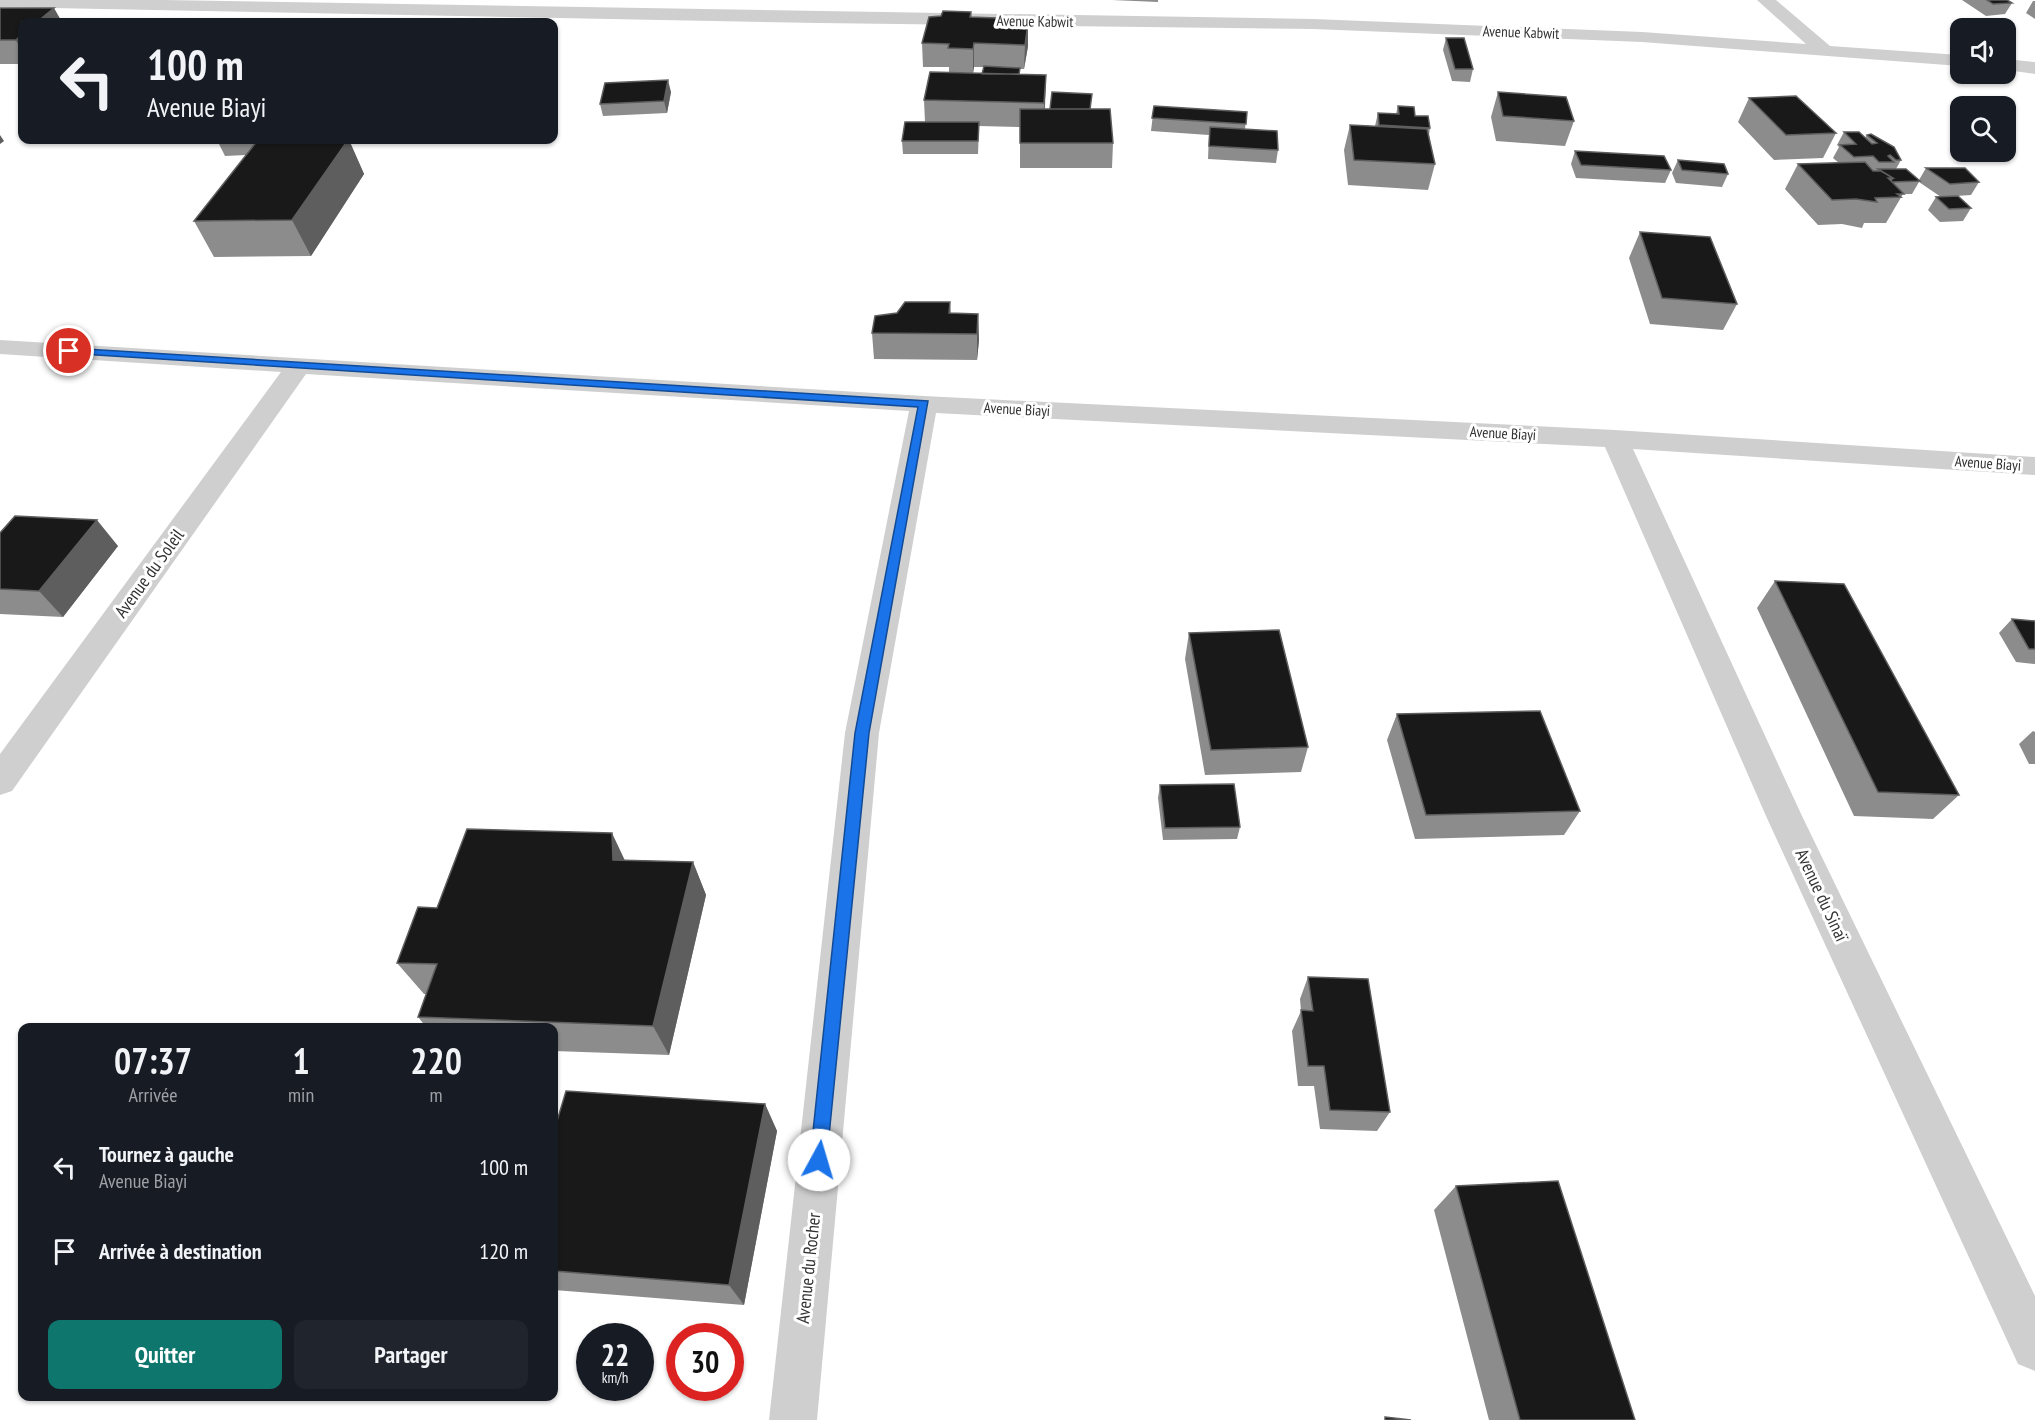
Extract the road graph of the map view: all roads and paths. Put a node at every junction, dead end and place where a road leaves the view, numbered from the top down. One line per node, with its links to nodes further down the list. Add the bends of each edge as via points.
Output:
1 (824, 0): 5 (street)
2 (1766, 0): 6 (street)
3 (0, 2): 4 (street, Avenue Kabwit)
4 (387, 4): 5 (street, Avenue Kabwit)
5 (819, 18): 6 (street, Avenue Kabwit, via 1310,16)
6 (1823, 49): 7 (street, Avenue Kabwit)
7 (1950, 60)
8 (2016, 66): 9 (street)
9 (2035, 68)
10 (0, 347): 11 (street, Avenue Biayi)
11 (299, 366): 12 (street, Avenue Biayi); 15 (street, Avenue du Soleil)
12 (924, 404): 13 (street, Avenue Biayi); 17 (street, Avenue du Rocher, via 862,733)
13 (1615, 439): 14 (street, Avenue Biayi); 16 (street, Avenue du Sinaï, via 1784,816)
14 (2035, 466)
15 (0, 781)
16 (2035, 1347)
17 (793, 1420)

